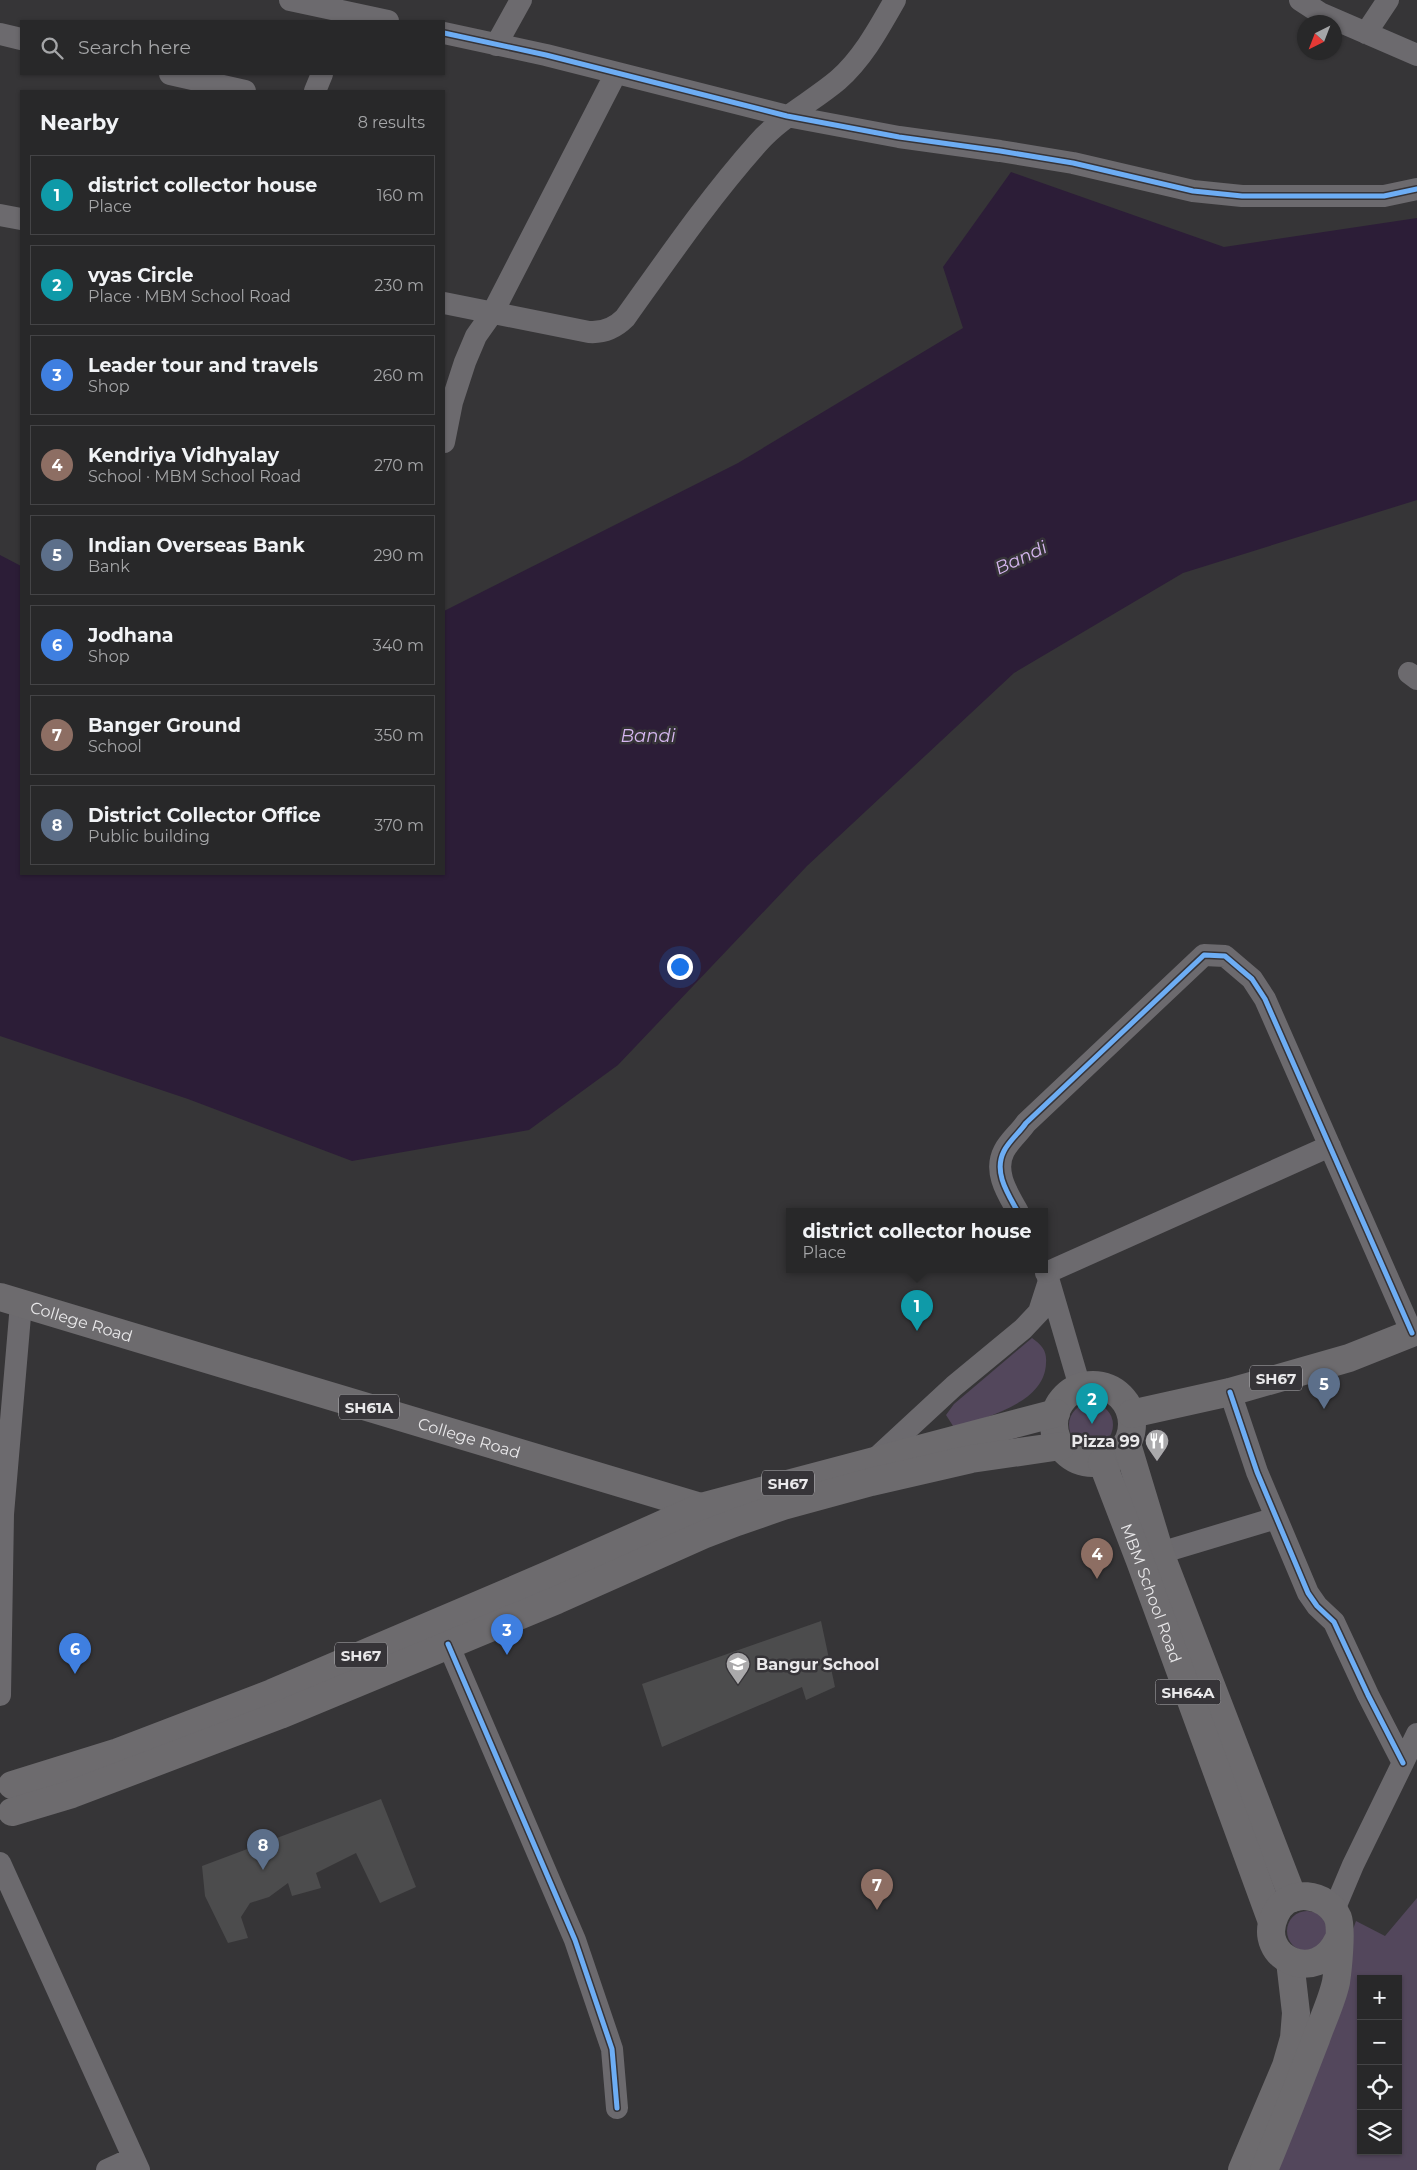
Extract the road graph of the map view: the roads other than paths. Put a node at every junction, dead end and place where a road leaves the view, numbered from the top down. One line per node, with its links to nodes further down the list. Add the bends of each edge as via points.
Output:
1 (290, 0): 6 (street)
2 (521, 0): 12 (street)
3 (895, 0): 19 (street, via 854,64 838,80)
4 (1300, 0): 9 (street, via 1320,13)
5 (1388, 0): 9 (street)
6 (345, 17): 7 (street)
7 (377, 20)
8 (445, 33): 12 (street)
9 (1366, 33): 13 (street)
10 (0, 34): 11 (street)
11 (20, 39)
12 (496, 45): 14 (street)
13 (1413, 47)
14 (616, 73): 19 (street); 24 (street)
15 (174, 75): 17 (street)
16 (322, 75): 18 (street)
17 (241, 90)
18 (315, 90)
19 (787, 116): 20 (street, via 1072,163 1219,195 1384,196); 24 (street, via 758,142 704,208 618,325 589,332)
20 (1417, 189)
21 (0, 214): 22 (street)
22 (20, 219)
23 (445, 303): 24 (street)
24 (493, 312): 25 (street, via 476,336 465,362)
25 (445, 437)
26 (1330, 1146): 27 (street, via 1266,998 1252,979 1224,956 1204,955 1026,1123 1004,1151 1000,1173); 28 (street); 30 (street)
27 (1016, 1208)
28 (1046, 1275): 31 (street); 38 (street, via 1039,1312)
29 (11, 1300): 35 (street); 40 (main road, College Road / SH61A)
30 (1414, 1332): 32 (main road, SH67, via 1349,1358)
31 (1080, 1387): 33 (main road, via 1061,1402); 34 (main road, via 1111,1389 1120,1396)
32 (1230, 1392): 34 (main road, SH67); 42 (street, via 1256,1472)
33 (1056, 1412): 37 (main road, via 1054,1425); 38 (main road, SH67)
34 (1131, 1414): 36 (main road)
35 (4, 1443): 41 (street)
36 (1127, 1444): 39 (main road); 44 (main road, MBM School Road / SH64A)
37 (1061, 1446): 39 (main road, via 1079,1460); 43 (main road, SH67, via 971,1459 871,1482)
38 (874, 1460): 40 (main road, SH67)
39 (1102, 1462): 44 (main road, MBM School Road / SH64A)
40 (702, 1507): 43 (main road, College Road / SH61A); 49 (main road, SH67, via 272,1693)
41 (1, 1514): 46 (street)
42 (1276, 1518): 44 (street); 48 (street, via 1308,1593 1334,1622)
43 (737, 1522): 45 (main road, SH67)
44 (1150, 1557): 51 (main road, MBM School Road / SH64A); 54 (main road, MBM School Road / SH64A)
45 (448, 1644): 49 (main road, SH67, via 280,1715 72,1794); 57 (street, via 574,1940 612,2049)
46 (0, 1695)
47 (1417, 1734): 48 (street)
48 (1403, 1762): 53 (street)
49 (6, 1798)
50 (0, 1863): 52 (street)
51 (1293, 1898): 53 (main road, via 1315,1897); 54 (main road, via 1276,1912)
52 (7, 1900): 58 (street)
53 (1334, 1910): 55 (main road, via 1340,1930)
54 (1272, 1922): 56 (main road, SH64A, via 1274,1945)
55 (1338, 1940): 56 (main road, via 1334,1950 1319,1962 1300,1964); 61 (main road, via 1338,1969 1332,1996)
56 (1290, 1961): 60 (main road, via 1296,2012 1294,2038 1286,2066)
57 (617, 2108)
58 (136, 2164): 59 (street)
59 (107, 2170)
60 (1242, 2170)
61 (1264, 2170)

